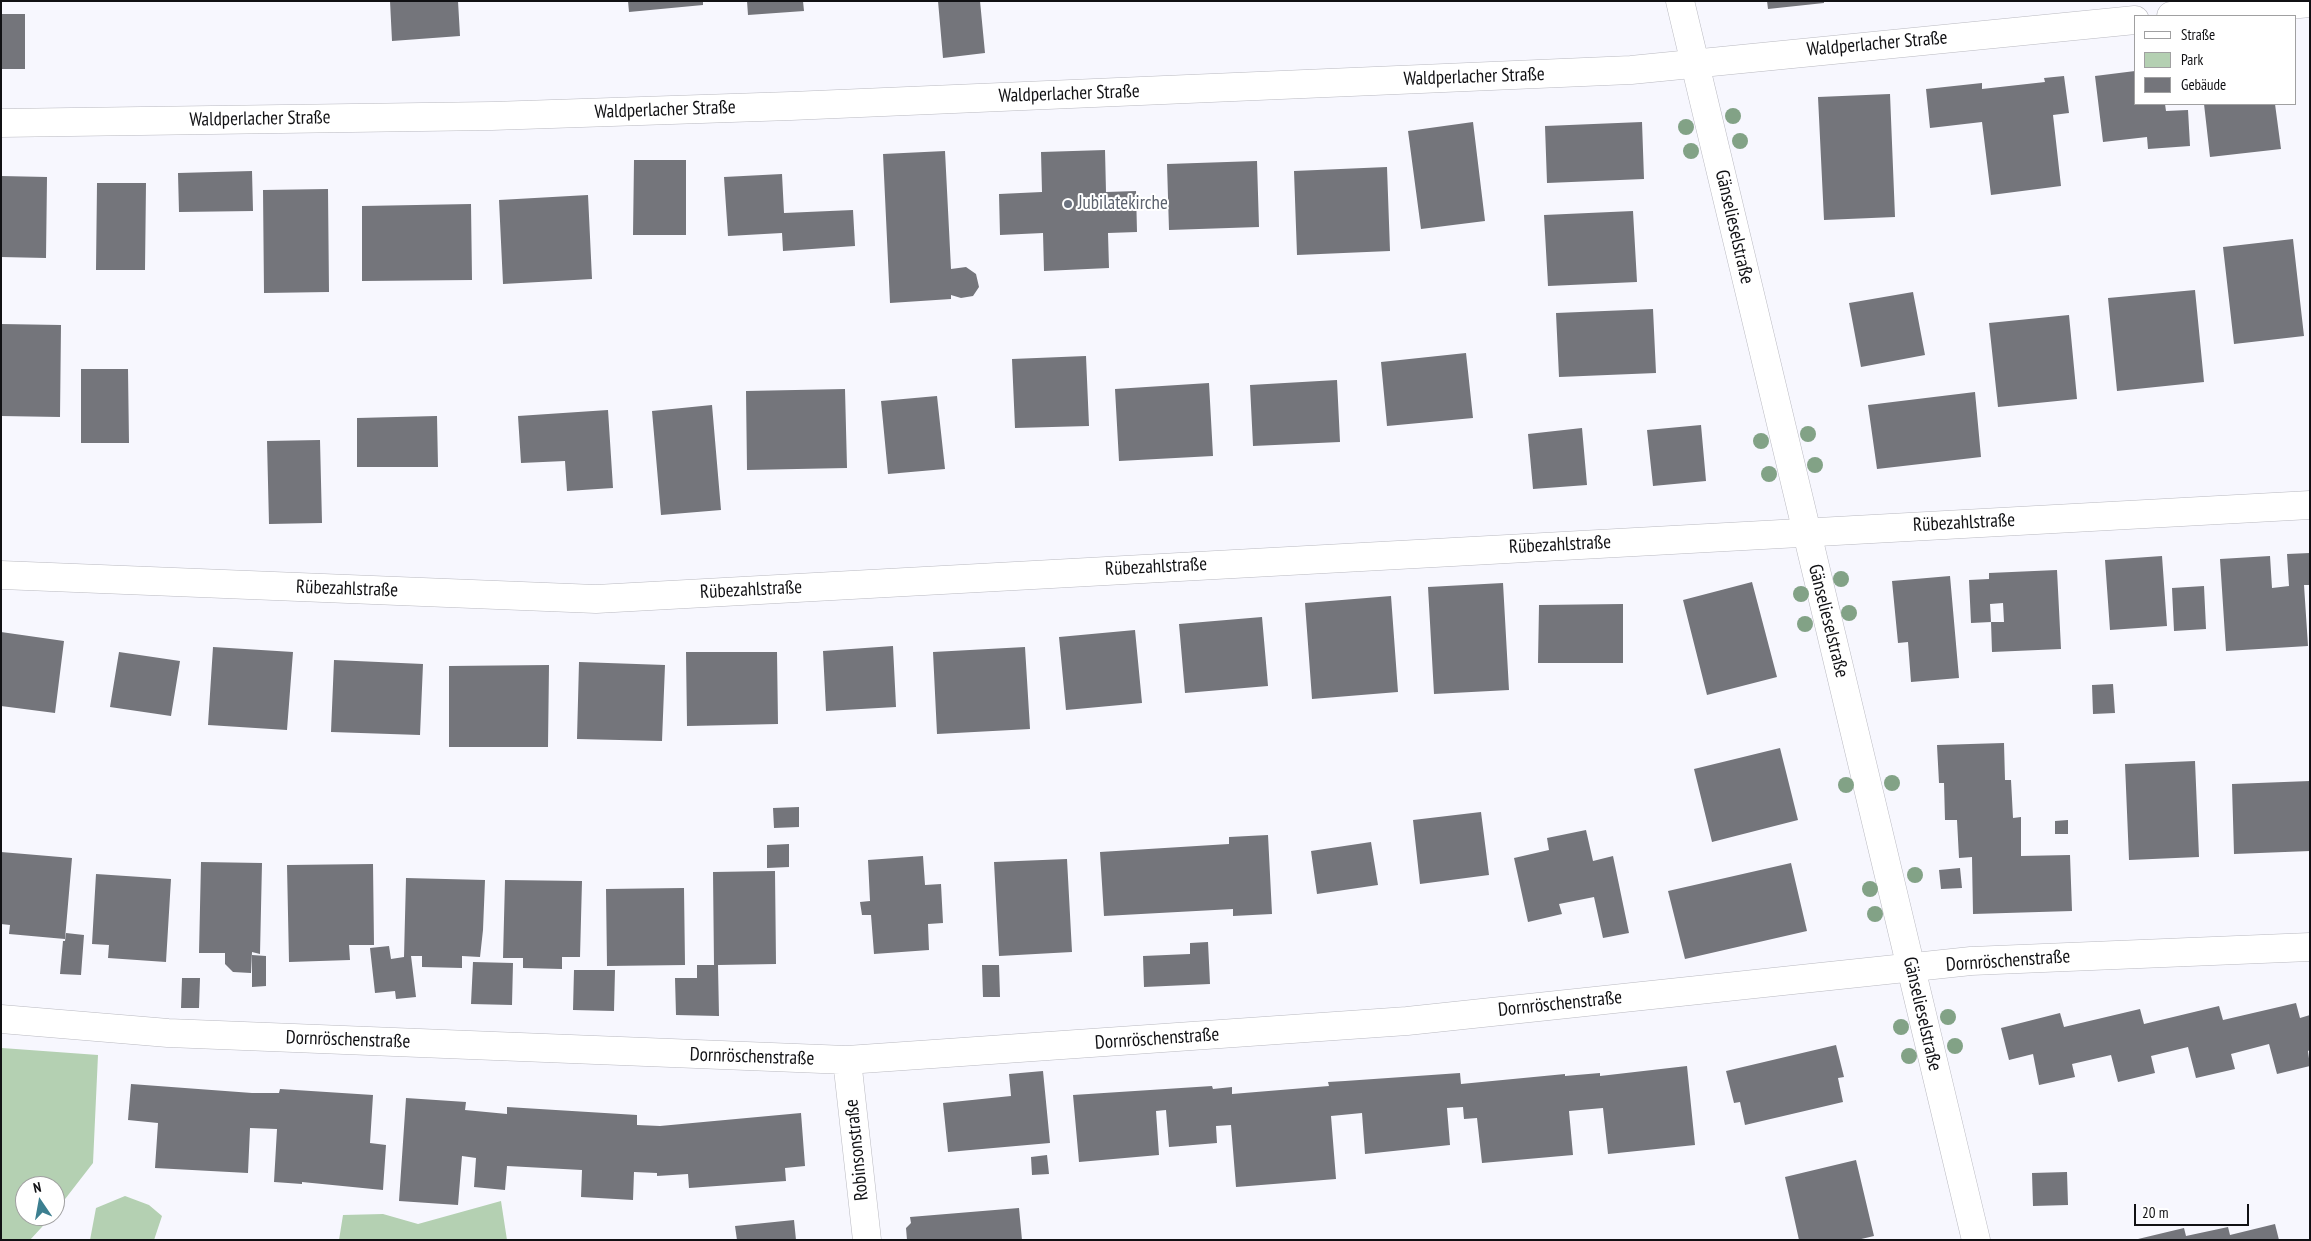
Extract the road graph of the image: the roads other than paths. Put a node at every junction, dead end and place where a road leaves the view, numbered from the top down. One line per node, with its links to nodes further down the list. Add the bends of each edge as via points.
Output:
1 (1680, 1): 5 (street, Gänselieselstraße)
2 (2310, 3): 3 (street)
3 (2182, 15)
4 (2134, 20): 5 (street, Waldperlacher Straße)
5 (1695, 62): 6 (street, Waldperlacher Straße, via 1620,70 781,106 492,116); 8 (street, Gänselieselstraße)
6 (1, 123)
7 (2310, 506): 8 (street, Rübezahlstraße)
8 (1806, 532): 9 (street, Rübezahlstraße, via 596,598); 11 (street, Gänselieselstraße)
9 (1, 575)
10 (2310, 947): 11 (street, Dornröschenstraße, via 1971,962)
11 (1911, 968): 13 (street, Dornröschenstraße, via 1407,1021); 15 (street, Gänselieselstraße)
12 (1, 1019): 13 (street, Dornröschenstraße, via 168,1033)
13 (847, 1060): 14 (street, Robinsonstraße)
14 (866, 1240)
15 (1976, 1240)

